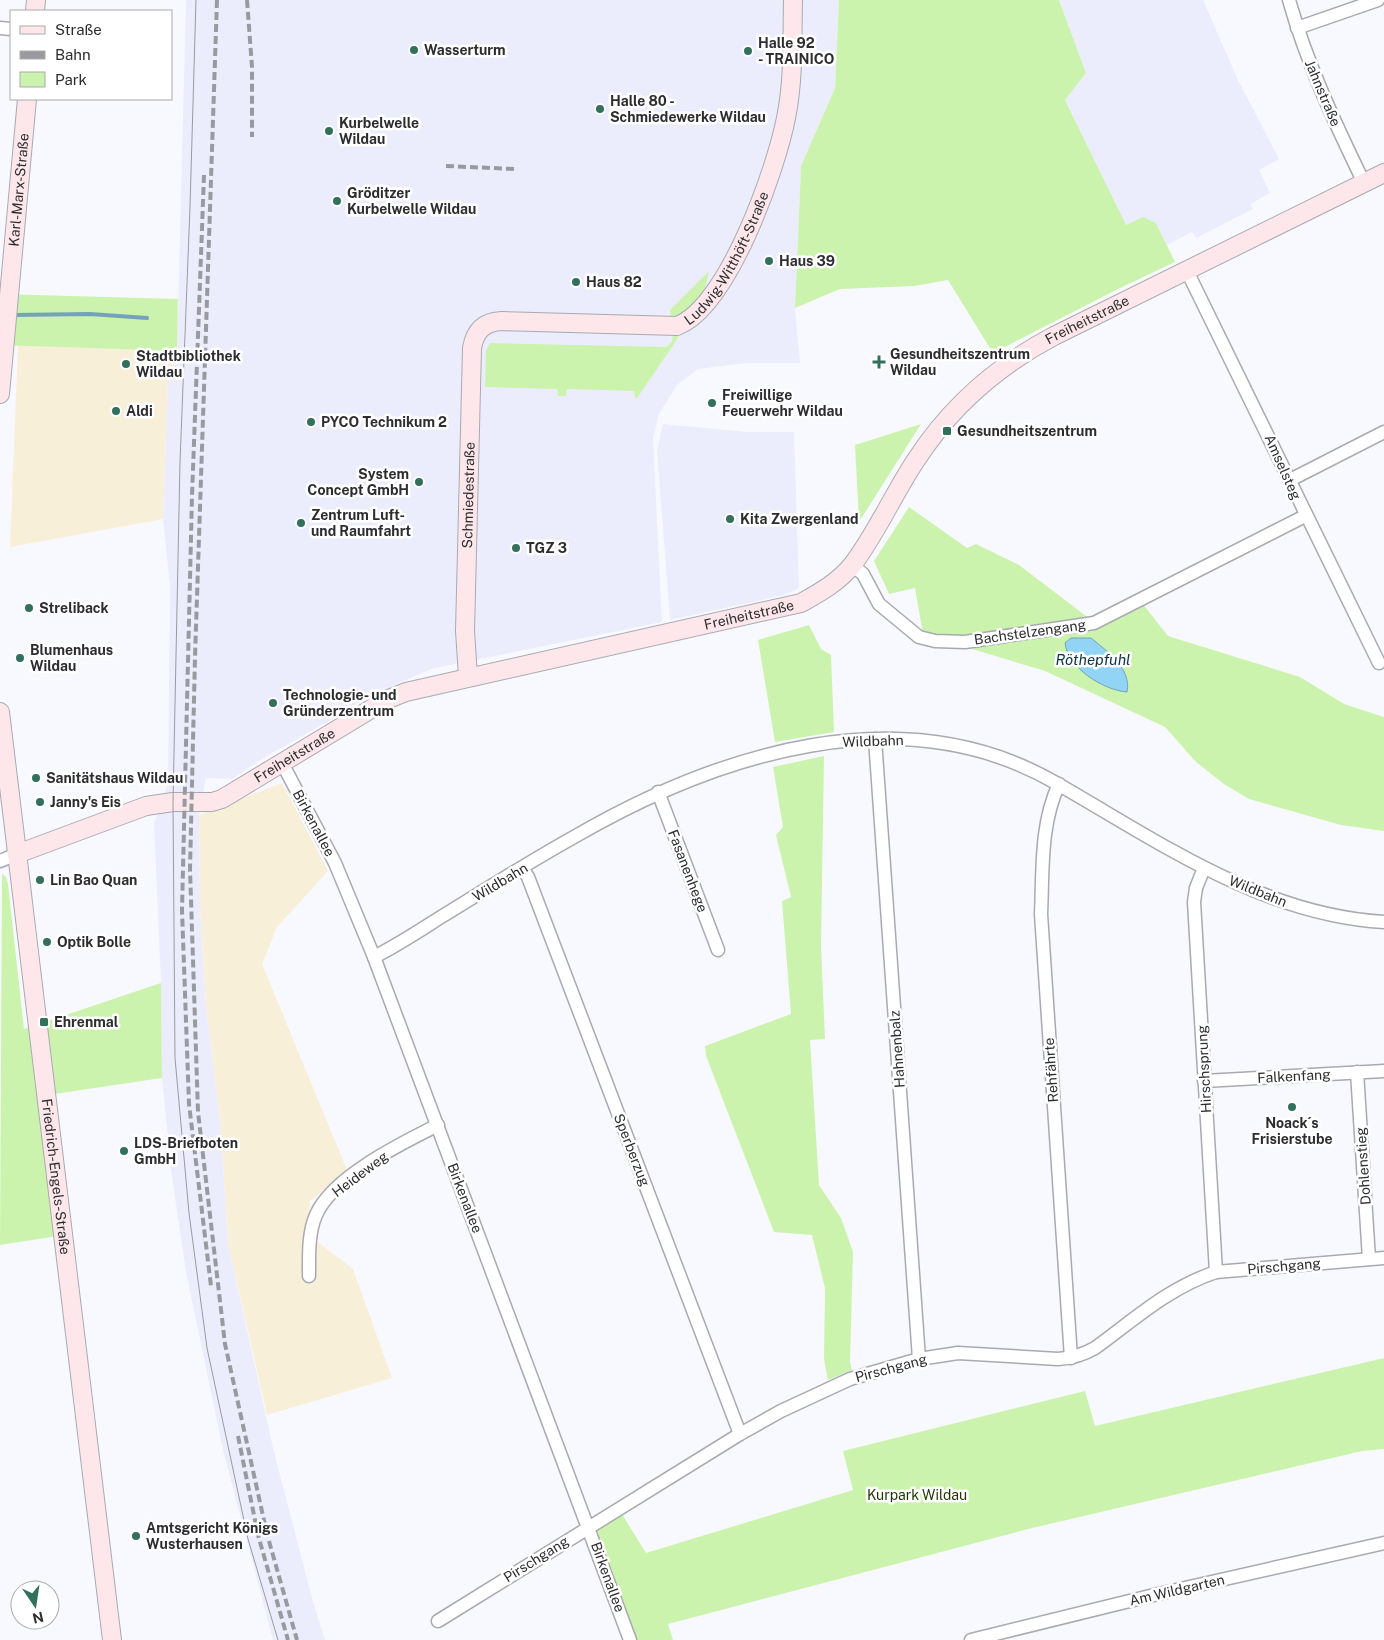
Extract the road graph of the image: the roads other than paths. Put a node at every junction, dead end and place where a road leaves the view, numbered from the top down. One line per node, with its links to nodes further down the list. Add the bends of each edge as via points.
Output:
1 (793, 0): 10 (street, Ludwig-Witthöft-Straße, via 789,96 779,150 739,250 698,312 677,326)
2 (1289, 0): 4 (street, Jahnstraße)
3 (1378, 0): 4 (street)
4 (1297, 28): 7 (street, Jahnstraße, via 1324,98)
5 (27, 100): 9 (street, Karl-Marx-Straße)
6 (1384, 173): 7 (street, Freiheitstraße)
7 (1364, 183): 8 (street, Freiheitstraße)
8 (1187, 270): 14 (street, Amselsteg); 16 (street, Freiheitstraße, via 1045,341 1003,366 983,383 946,420 918,457)
9 (6, 284): 11 (street, Karl-Marx-Straße)
10 (490, 321): 18 (street, Schmiedestraße, via 477,333 472,348 464,631)
11 (2, 361): 12 (street)
12 (0, 394)
13 (1382, 436): 14 (street)
14 (1290, 480): 15 (street, Amselsteg)
15 (1305, 516): 16 (street, Bachstelzengang, via 1094,623 965,642 935,641 918,636 879,604 863,574); 17 (street, Amselsteg)
16 (852, 564): 18 (street, Freiheitstraße, via 828,587 794,606)
17 (1379, 663)
18 (468, 676): 21 (street, Freiheitstraße, via 386,700)
19 (0, 712): 24 (street, Friedrich-Engels-Straße)
20 (875, 738): 22 (street, Wildbahn, via 962,746 1002,758); 23 (street, Wildbahn, via 776,752); 40 (street, Hahnenbalz)
21 (282, 764): 24 (street, Freiheitstraße, via 217,800 146,806); 30 (street, Birkenallee, via 335,863)
22 (1059, 784): 27 (street, Wildbahn); 39 (street, Rehfährte, via 1051,802 1044,844 1041,914)
23 (658, 792): 26 (street, Wildbahn, via 617,812); 29 (street, Fasanenhege)
24 (17, 854): 25 (street, Freiheitstraße); 45 (street, Friedrich-Engels-Straße)
25 (0, 861)
26 (522, 868): 30 (street, Wildbahn); 41 (street, Sperberzug)
27 (1204, 868): 28 (street, Wildbahn, via 1303,909 1337,917); 33 (street, Hirschsprung, via 1194,902)
28 (1384, 922)
29 (718, 950)
30 (374, 957): 34 (street, Birkenallee)
31 (1384, 1071): 32 (street, Falkenfang)
32 (1357, 1072): 33 (street, Falkenfang); 36 (street, Dohlenstieg)
33 (1204, 1081): 37 (street, Hirschsprung)
34 (438, 1125): 38 (street, Heideweg, via 368,1164 335,1189 316,1214 312,1227); 42 (street, Birkenallee)
35 (1384, 1258): 36 (street, Pirschgang)
36 (1369, 1259): 37 (street, Pirschgang)
37 (1216, 1272): 39 (street, Pirschgang, via 1175,1289 1095,1348)
38 (309, 1276)
39 (1070, 1358): 40 (street, Pirschgang, via 958,1353)
40 (919, 1359): 41 (street, Pirschgang, via 850,1379 794,1404)
41 (740, 1434): 42 (street, Pirschgang)
42 (589, 1526): 44 (street, Pirschgang); 46 (street, Birkenallee)
43 (1384, 1543): 47 (street, Am Wildgarten, via 1154,1594)
44 (438, 1621)
45 (112, 1640)
46 (630, 1640)
47 (971, 1640)

